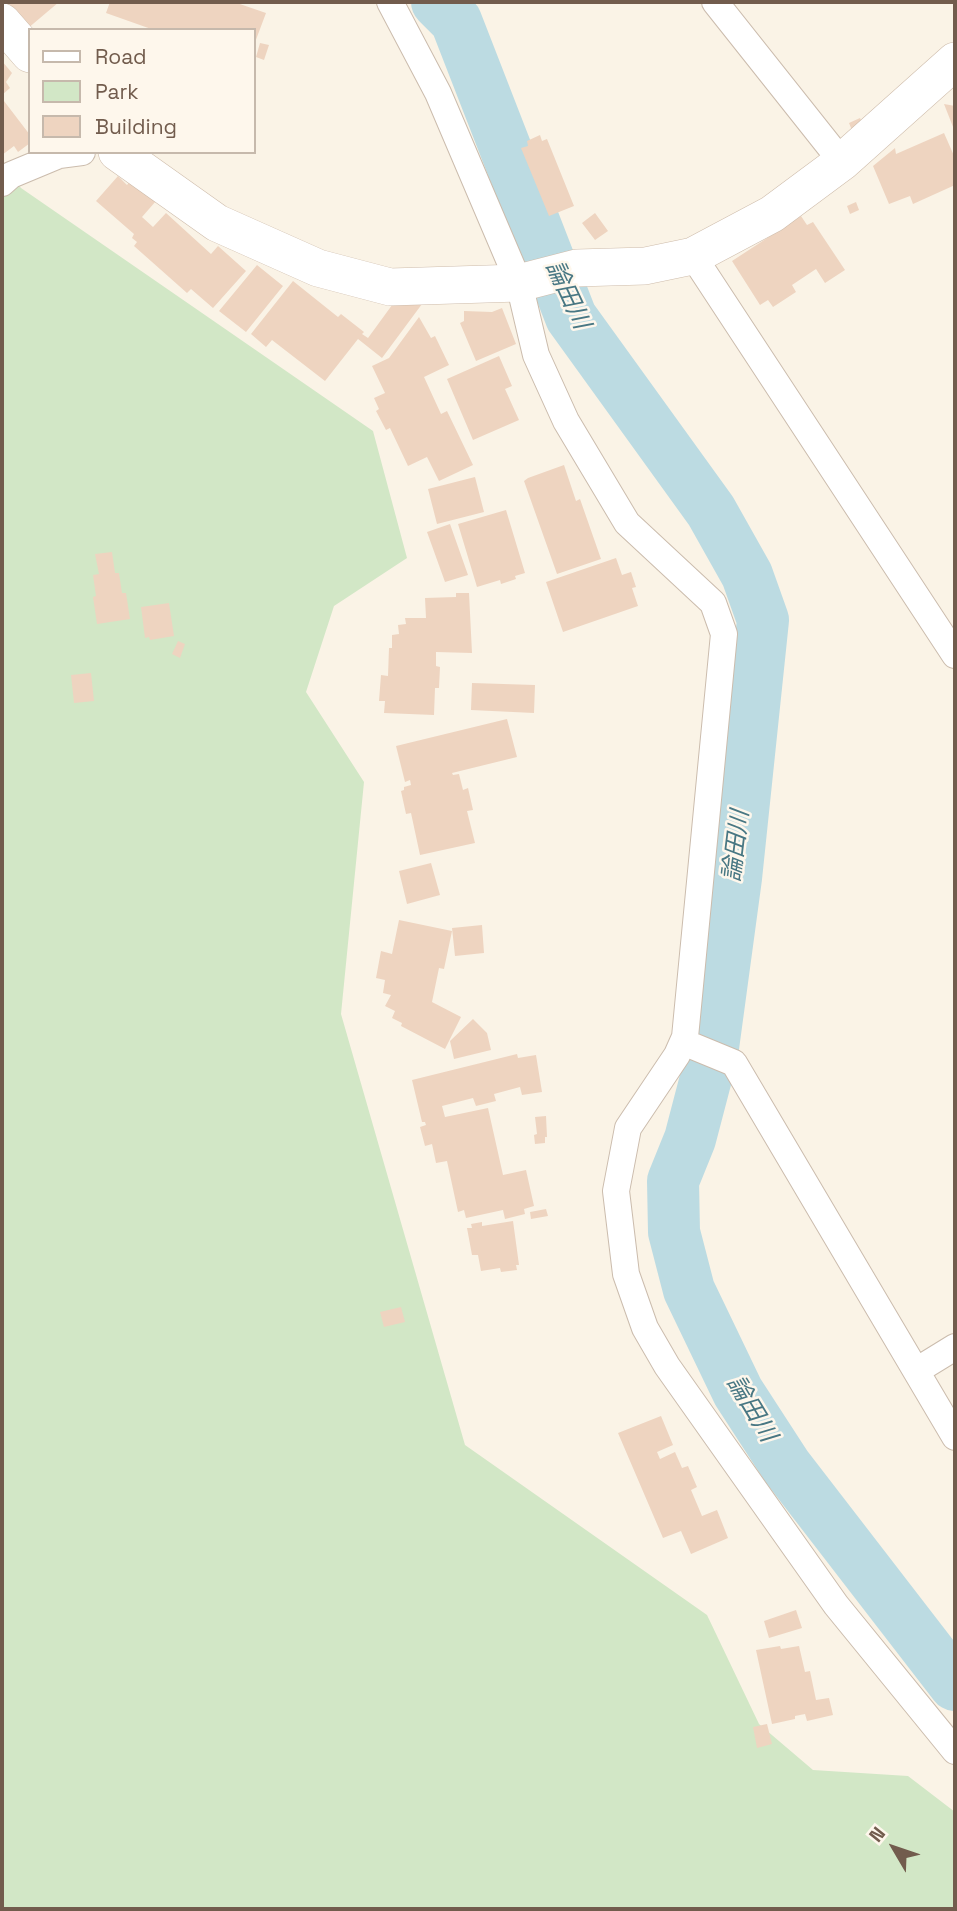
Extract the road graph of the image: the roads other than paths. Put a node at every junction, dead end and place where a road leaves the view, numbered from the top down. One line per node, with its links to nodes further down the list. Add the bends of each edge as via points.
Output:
1 (390, 2): 11 (street, via 438,93)
2 (715, 2): 8 (street)
3 (2, 22): 4 (main road)
4 (28, 52)
5 (955, 61): 8 (main road)
6 (67, 154): 9 (street, via 11,175)
7 (120, 154): 11 (main road, via 217,223 318,268 390,287)
8 (842, 162): 10 (main road, via 772,214)
9 (2, 183)
10 (693, 256): 11 (main road, via 645,266 577,268); 12 (street)
11 (519, 283): 13 (street, via 536,355 566,421 627,523 713,603 724,634)
12 (955, 655)
13 (683, 1042): 15 (street, via 734,1063); 17 (street, via 628,1128 616,1191 626,1274 645,1328 836,1605)
14 (955, 1347): 15 (street)
15 (916, 1371): 16 (street)
16 (955, 1437)
17 (955, 1751)

